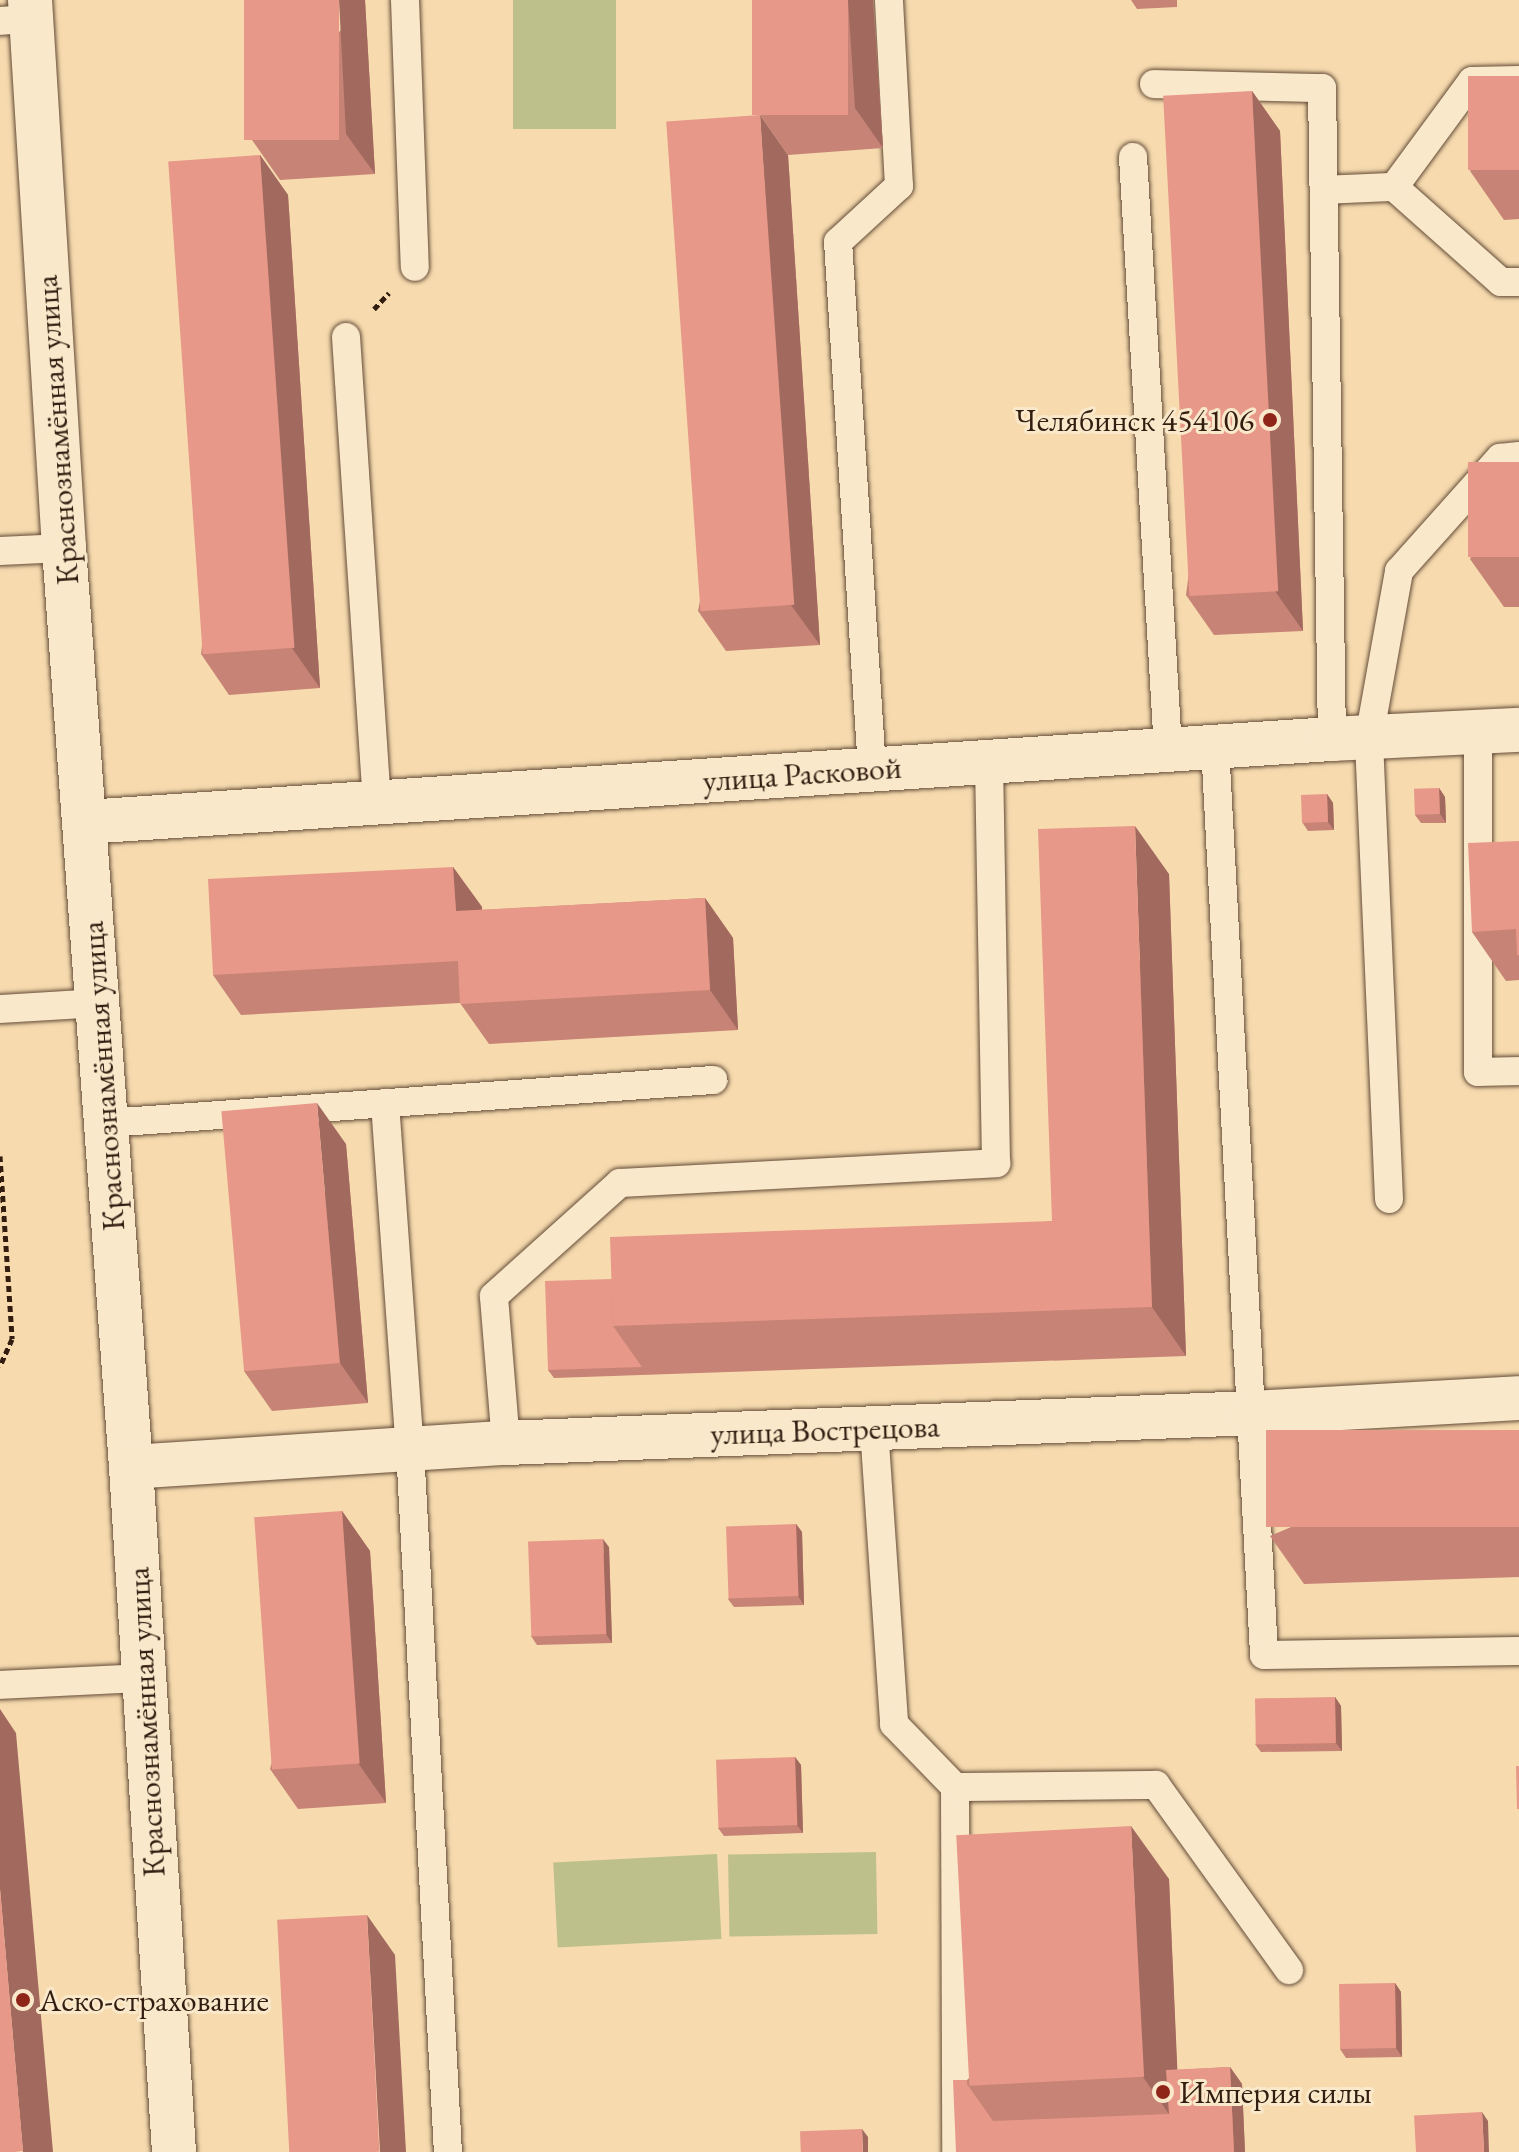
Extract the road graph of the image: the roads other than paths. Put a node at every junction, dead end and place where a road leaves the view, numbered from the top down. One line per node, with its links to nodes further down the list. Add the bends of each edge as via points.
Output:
1 (405, 0): 9 (lane)
2 (889, 0): 20 (lane, via 899,186 838,242)
3 (20, 13): 13 (street, Краснознамённая улица)
4 (1519, 80): 7 (lane, via 1472,81)
5 (1154, 84): 8 (lane, via 1322,88)
6 (1133, 157): 18 (lane)
7 (1394, 187): 8 (lane); 10 (lane, via 1501,282)
8 (1324, 190): 16 (lane)
9 (415, 267)
10 (1519, 282)
11 (346, 337): 21 (lane)
12 (1519, 456): 16 (lane, via 1500,458 1399,571)
13 (64, 548): 14 (lane); 22 (street, Краснознамённая улица)
14 (0, 551)
15 (1498, 731): 16 (street, улица Расковой); 25 (lane, via 1478,1072)
16 (1350, 738): 17 (street, улица Расковой); 29 (lane)
17 (1215, 746): 18 (street, улица Расковой); 31 (lane)
18 (1168, 750): 19 (street, улица Расковой)
19 (989, 762): 20 (street, улица Расковой); 33 (lane, via 996,1163 620,1183 494,1296)
20 (872, 769): 21 (street, улица Расковой)
21 (377, 802): 22 (street, улица Расковой)
22 (85, 822): 23 (street, Краснознамённая улица)
23 (98, 1003): 24 (lane); 28 (street, Краснознамённая улица)
24 (0, 1009)
25 (1519, 1071)
26 (713, 1080): 27 (lane)
27 (385, 1103): 28 (lane); 34 (lane)
28 (107, 1123): 35 (street, Краснознамённая улица)
29 (1389, 1199)
30 (1519, 1398): 31 (street, улица Вострецова)
31 (1252, 1413): 32 (street, улица Вострецова); 36 (lane, via 1264,1655)
32 (874, 1428): 33 (street, улица Вострецова); 39 (lane, via 894,1724)
33 (506, 1443): 34 (street, улица Вострецова)
34 (410, 1449): 35 (street, улица Вострецова); 42 (lane)
35 (131, 1467): 37 (street, Краснознамённая улица)
36 (1519, 1651)
37 (142, 1678): 38 (lane); 41 (street, Краснознамённая улица)
38 (0, 1685)
39 (955, 1787): 40 (lane, via 1156,1785); 43 (lane)
40 (1289, 1970)
41 (174, 2152)
42 (448, 2152)
43 (956, 2152)

